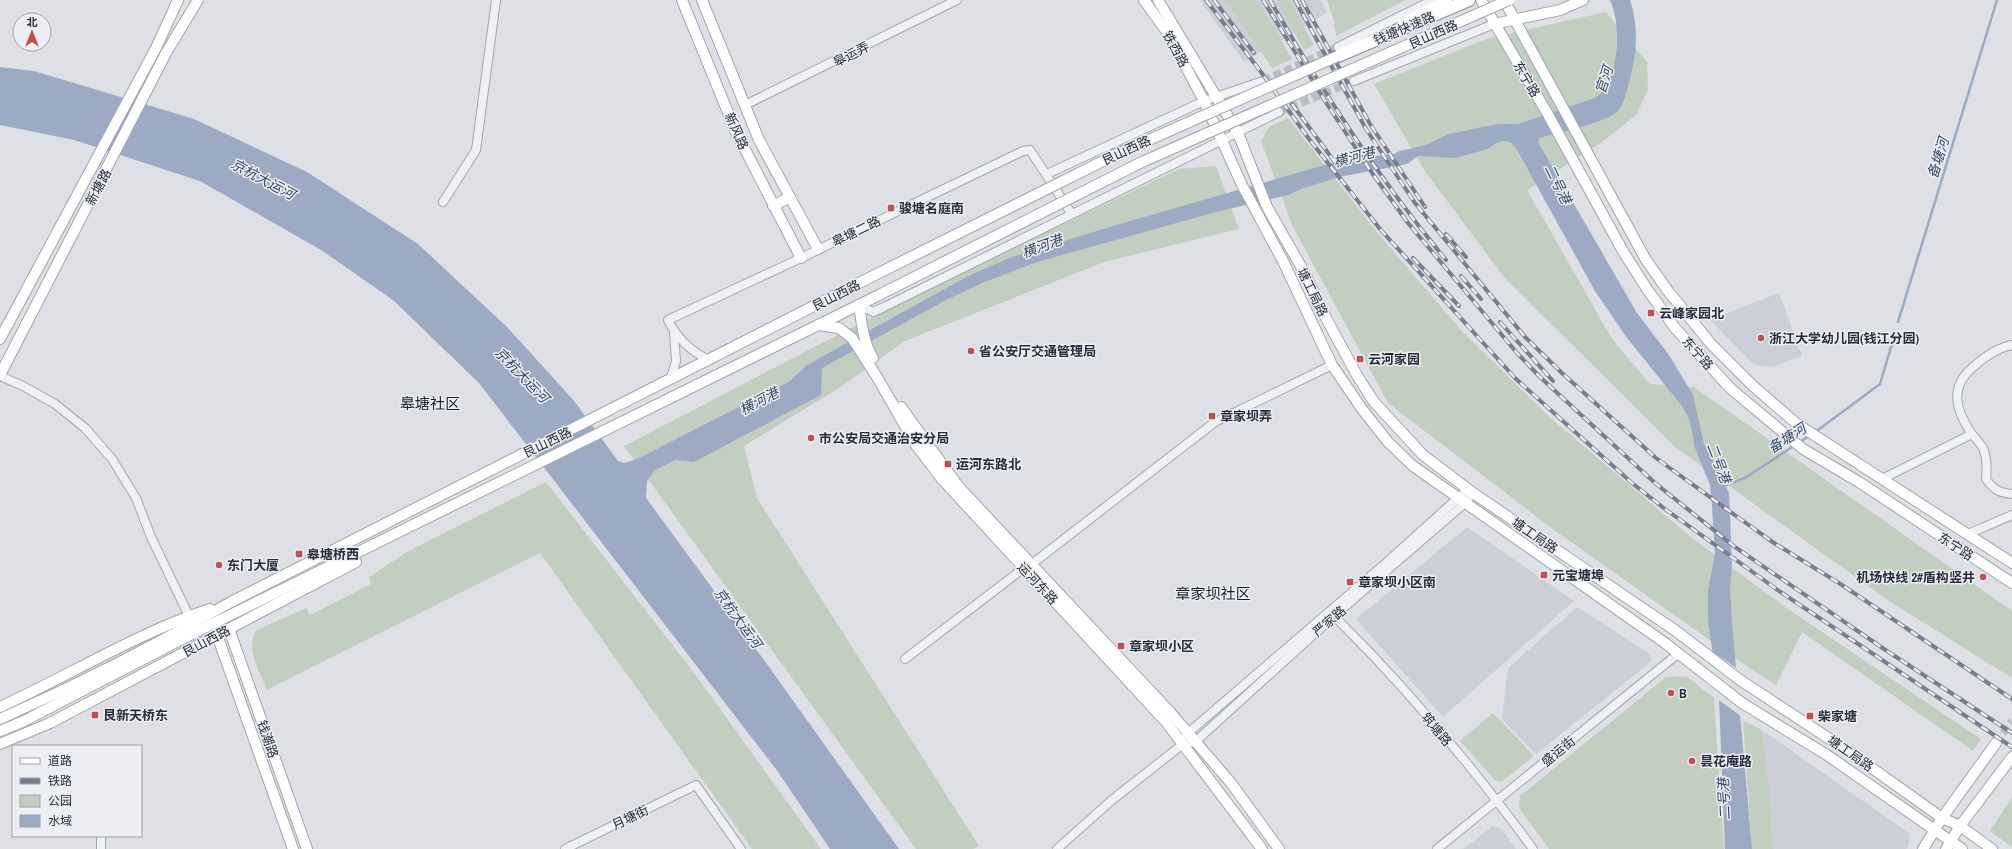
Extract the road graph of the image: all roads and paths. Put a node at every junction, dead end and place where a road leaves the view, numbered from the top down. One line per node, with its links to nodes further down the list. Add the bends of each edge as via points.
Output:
1 (178, 0): 37 (main road, 新塘路, via 156,48)
2 (198, 0): 42 (main road, 新塘路, via 166,53)
3 (496, 0): 29 (street, via 476,150)
4 (682, 0): 30 (main road, 新风路, via 736,132)
5 (702, 0): 23 (main road, 新风路)
6 (957, 0): 23 (street, 皋运弄)
7 (1144, 0): 22 (main road, 铁西路, via 1168,35)
8 (1158, 0): 21 (main road, 铁西路)
9 (1433, 0): 18 (street, 艮山西路)
10 (1447, 0): 18 (main road, 艮山西路)
11 (1469, 0): 18 (highway, 钱塘快速路)
12 (1481, 0): 17 (main road, 东宁路)
13 (1504, 0): 16 (main road, 东宁路)
14 (1509, 0): 34 (main road, 艮山西路, bridge, via 1142,162)
15 (1583, 0): 16 (main road, 艮山西路, via 1560,10)
16 (1515, 20): 17 (main road, 艮山西路); 45 (main road, 东宁路, via 1646,260 1668,291 1721,354 1752,385 1797,424)
17 (1494, 24): 20 (street, 艮山西路); 54 (main road, 东宁路, via 1647,289 1675,328 1731,389 1803,449 1859,482)
18 (1338, 51): 40 (main road, 艮山西路, bridge, via 1115,154)
19 (1263, 81): 21 (street, 艮山西路)
20 (1354, 81)
21 (1216, 96): 22 (street, 艮山西路); 25 (main road, 塘工局路)
22 (1204, 101): 26 (main road, 塘工局路); 27 (street, 艮山西路)
23 (745, 106): 28 (main road, 新风路, via 759,140)
24 (1279, 112): 25 (street, 艮山西路)
25 (1238, 133): 26 (street, 艮山西路); 46 (main road, 塘工局路, via 1267,207 1303,270 1342,349 1374,402 1424,455)
26 (1222, 141): 31 (street, 艮山西路); 41 (main road, 塘工局路)
27 (1047, 174): 31 (street); 32 (street, 皋塘二路, via 1030,150 1023,151)
28 (790, 197): 30 (main road); 32 (main road, 新风路)
29 (443, 202)
30 (773, 206): 33 (main road, 新风路)
31 (1072, 213): 34 (street, 艮山西路, via 873,312)
32 (818, 250): 33 (street, 皋塘二路)
33 (801, 258): 36 (street, 皋塘二路, via 668,320)
34 (859, 305): 35 (main road, 艮山西路); 39 (main road, 运河东路)
35 (816, 326): 39 (main road, 运河东路, via 839,328); 50 (main road, 艮山西路)
36 (674, 332): 40 (street, via 694,352); 43 (street, via 676,360)
37 (0, 339)
38 (2012, 345): 44 (street, via 1980,361 1962,377 1956,397 1962,418)
39 (864, 350): 53 (main road, 运河东路, via 942,466)
40 (708, 359): 43 (main road, 艮山西路)
41 (1332, 365): 48 (main road, 塘工局路, via 1388,442 1413,466); 53 (street, via 1215,422)
42 (0, 375): 56 (street, via 55,404 85,428 112,459 136,498 151,537)
43 (671, 378): 55 (main road, 艮山西路)
44 (1972, 434): 45 (street); 47 (street, via 1983,448 1986,479 2001,493)
45 (1882, 479): 51 (main road, 东宁路)
46 (1471, 491): 48 (street, 严家路); 73 (main road, 塘工局路)
47 (2012, 494)
48 (1461, 500): 57 (street, 严家路); 61 (main road, 塘工局路); 66 (street, 严家路)
49 (2012, 515): 51 (street)
50 (406, 530): 58 (main road, 艮山西路, via 398,540); 59 (main road, 艮山西路)
51 (1968, 534): 52 (main road, 东宁路)
52 (2012, 563)
53 (1028, 566): 62 (street); 66 (main road, 运河东路); 70 (main road, 运河东路)
54 (2012, 583)
55 (231, 602): 56 (main road, 艮山西路); 59 (main road, 艮山西路)
56 (189, 616): 63 (main road, 艮山西路, via 174,621)
57 (1334, 616): 67 (street, 严家路); 72 (street, 筑塘路, via 1385,666)
58 (229, 629): 60 (main road, 艮山西路); 80 (main road, 钱潮路)
59 (186, 632): 64 (main road, 艮山西路); 65 (main road, 艮山西路, via 90,688)
60 (217, 635): 69 (main road, 艮山西路, via 50,722); 79 (main road, 钱潮路)
61 (1679, 653): 72 (street, 盛运街); 75 (main road, 塘工局路, via 1742,703 1827,755)
62 (905, 660)
63 (0, 707)
64 (0, 719)
65 (0, 731)
66 (1188, 733): 67 (main road, 运河东路); 70 (street, 严家路)
67 (1196, 742): 70 (street, 严家路); 85 (main road, 运河东路, via 1231,783)
68 (1996, 743): 73 (main road)
69 (0, 744)
70 (1183, 744): 83 (street, 严家路, via 1112,800); 84 (main road, 运河东路)
71 (2012, 757): 74 (main road)
72 (1497, 800): 86 (street, 盛运街); 87 (street, 筑塘路)
73 (1942, 818): 74 (main road, 塘工局路); 75 (main road)
74 (1960, 826): 77 (main road); 90 (main road, 塘工局路)
75 (1935, 832): 77 (main road, 塘工局路); 88 (main road)
76 (101, 837): 78 (street)
77 (1949, 846): 89 (main road, 塘工局路)
78 (101, 849)
79 (293, 849)
80 (307, 849)
81 (565, 849): 82 (street, 月塘街, via 696,785)
82 (741, 849)
83 (1057, 849)
84 (1262, 849)
85 (1279, 849)
86 (1436, 849)
87 (1533, 849)
88 (1923, 849)
89 (1962, 849)
90 (1992, 849)

